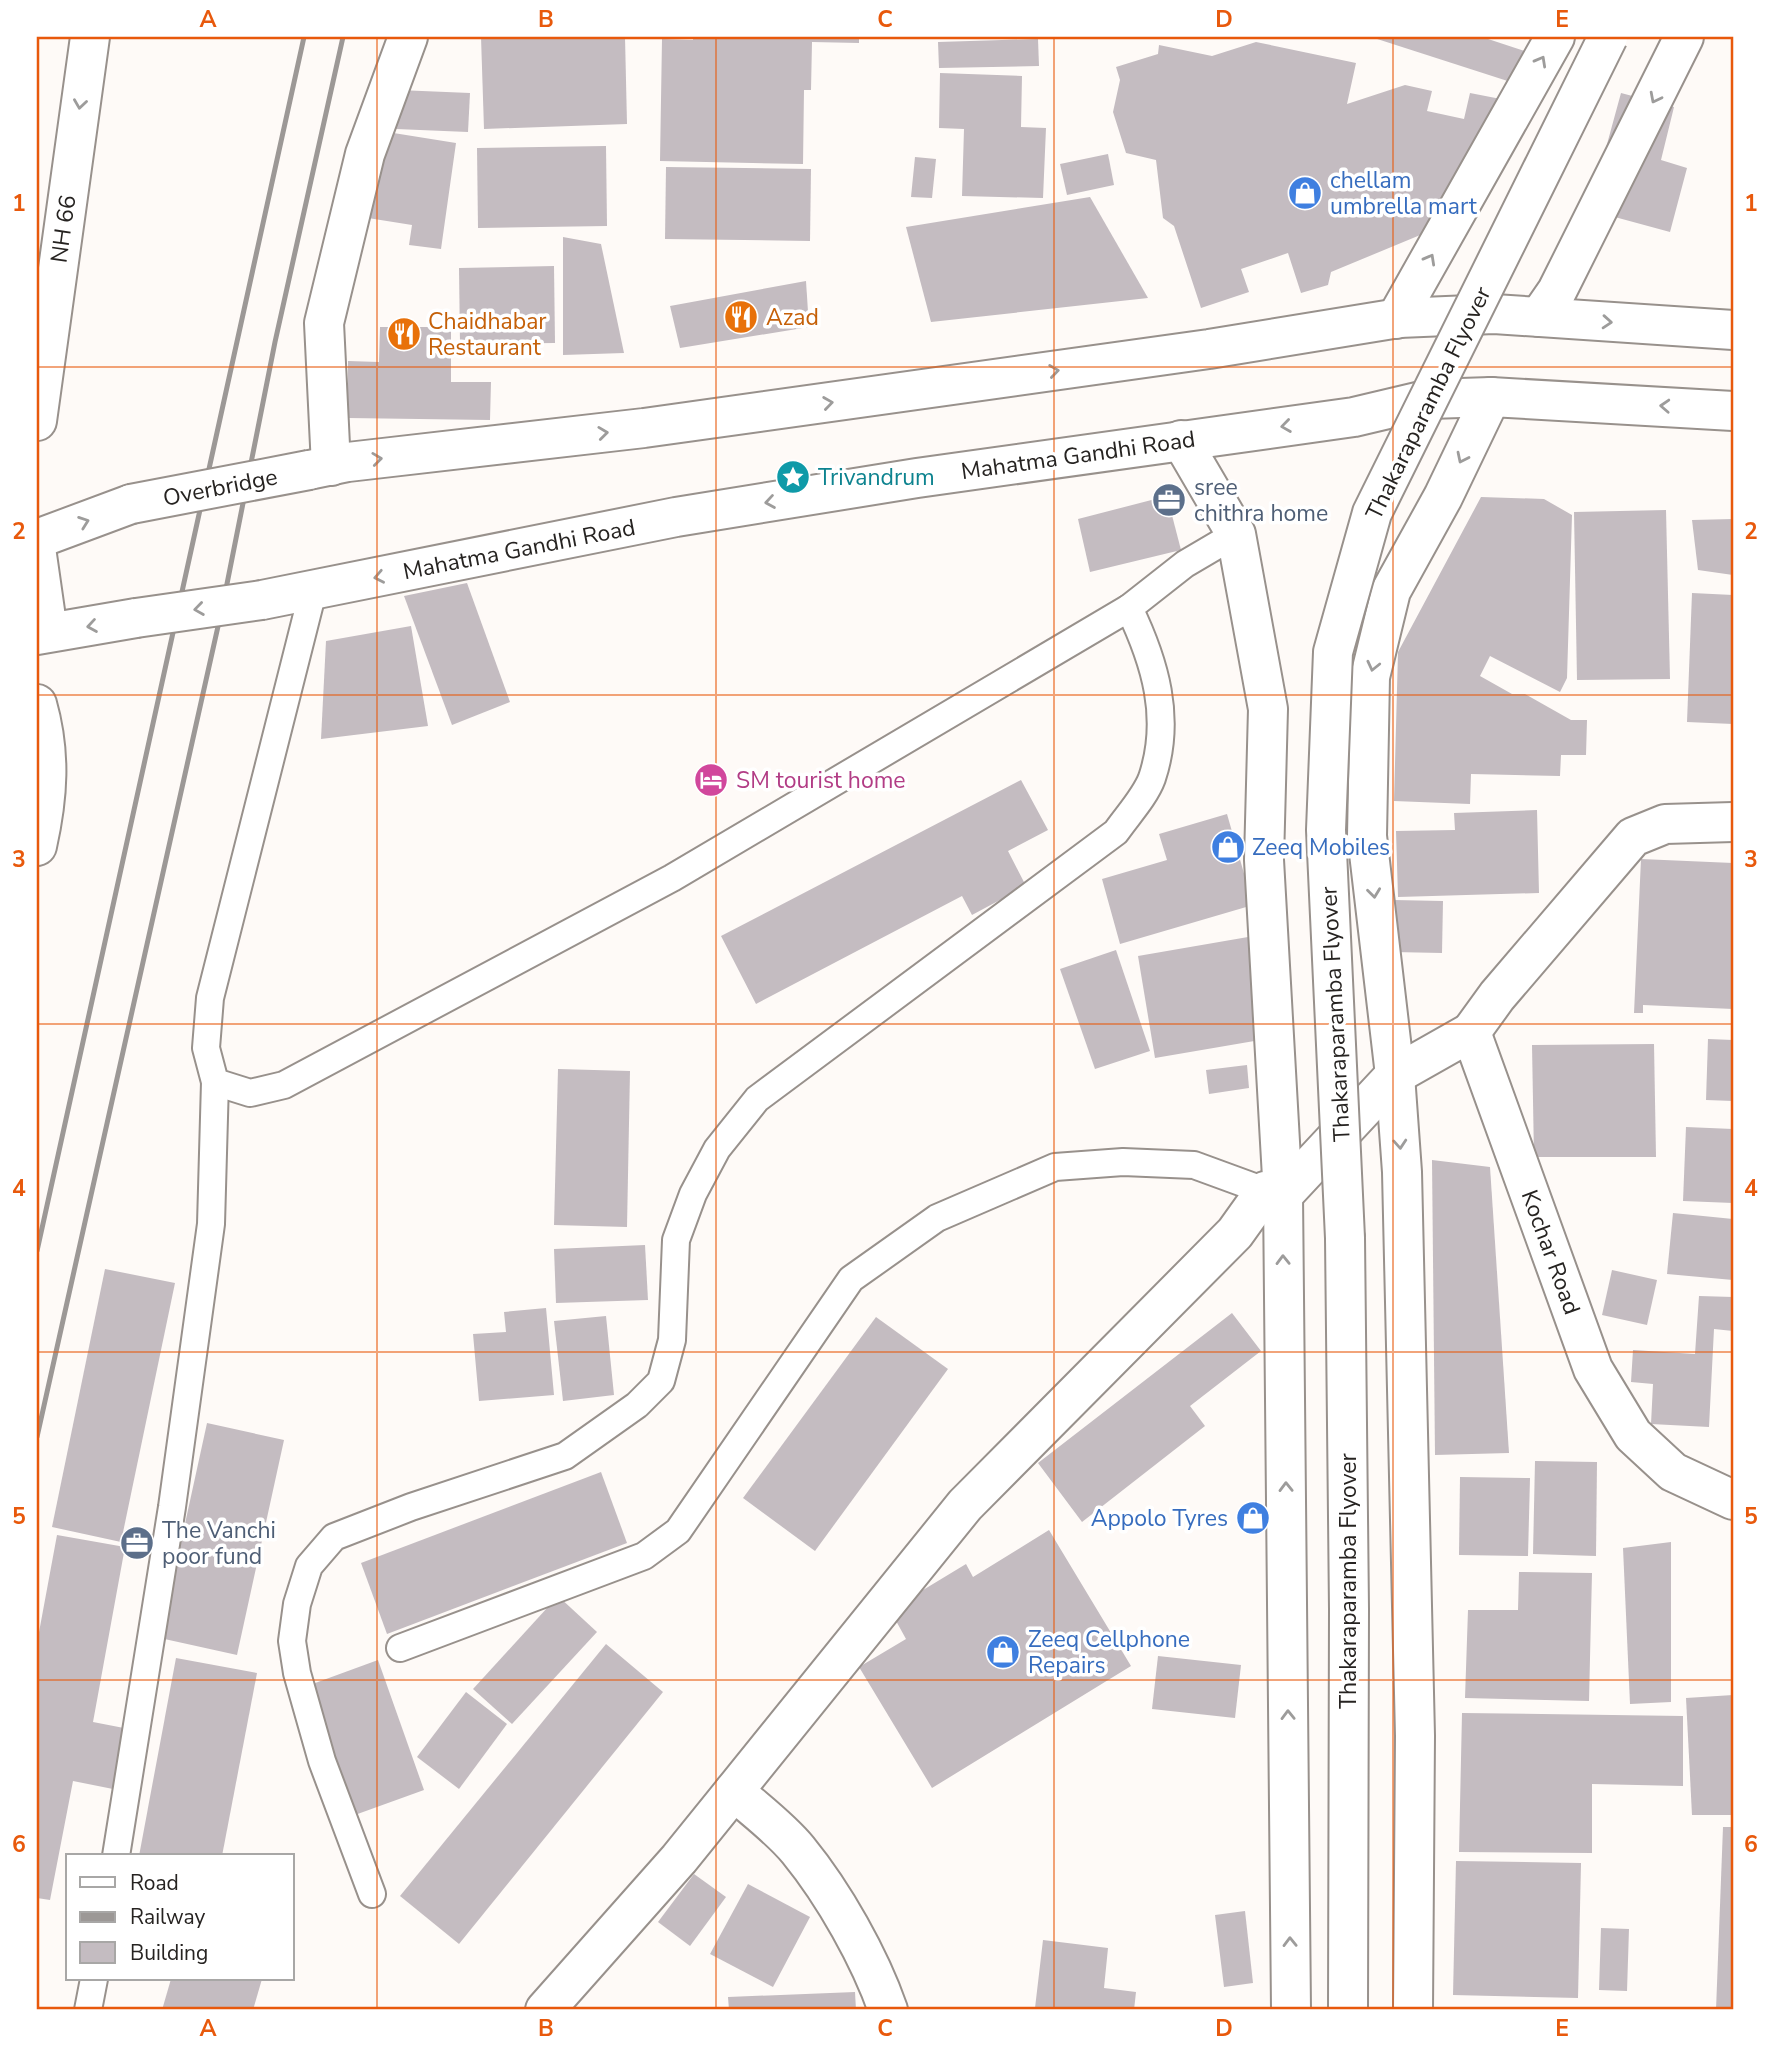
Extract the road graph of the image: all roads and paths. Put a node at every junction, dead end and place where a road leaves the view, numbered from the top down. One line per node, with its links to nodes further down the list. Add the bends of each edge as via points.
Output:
1 (90, 37): 11 (street, NH 66, one-way to 11)
2 (408, 37): 13 (street, via 365,154 324,323)
3 (1555, 37): 7 (street, one-way to 3)
4 (1608, 37): 37 (street, Thakaraparamba Flyover, bridge, via 1372,513 1333,652 1326,830 1345,1238)
5 (1685, 37): 6 (street, one-way to 6, via 1557,291)
6 (1539, 317): 7 (street); 8 (street, one-way to 8)
7 (1396, 318): 13 (street, one-way to 7, via 644,428 1209,349)
8 (1733, 330)
9 (1491, 397): 10 (street, Mahatma Gandhi Road, one-way to 9); 12 (street, Mahatma Gandhi Road, one-way to 12, via 1430,398 1354,417); 24 (street, one-way to 24, via 1391,591 1370,677 1367,836)
10 (1733, 411)
11 (37, 421)
12 (1181, 440): 14 (street); 17 (street, Mahatma Gandhi Road, one-way to 17, via 676,517)
13 (320, 468): 15 (street, Overbridge, one-way to 13, bridge, via 131,504)
14 (1237, 534): 18 (lane, via 1185,564); 26 (street, via 1268,709 1264,860)
15 (37, 539)
16 (37, 555): 19 (street)
17 (313, 591): 19 (street, Mahatma Gandhi Road, one-way to 19, bridge); 25 (lane, via 210,998 206,1048)
18 (1129, 608): 25 (lane, via 672,878 284,1085 250,1093); 31 (lane, via 1159,687 1162,725 1151,780 1116,832 757,1099 717,1149 676,1240 672,1340 661,1381 637,1405 565,1456 334,1537 310,1566 297,1604 292,1641 296,1673 322,1761)
19 (42, 633)
20 (37, 704): 22 (street, via 47,738 47,784)
21 (1733, 822): 23 (street, via 1665,824 1633,837)
22 (37, 846)
23 (1471, 1031): 24 (street); 27 (street, Kochar Road, via 1593,1369 1633,1435 1673,1472)
24 (1395, 1075): 26 (street); 38 (street, one-way to 38, via 1402,1172 1415,1736)
25 (215, 1082): 30 (lane, via 211,1224)
26 (1274, 1193): 28 (lane, via 1194,1165 1123,1161 1055,1167 937,1218 851,1279 678,1531 644,1556); 29 (street, via 965,1506); 36 (street, one-way to 26)
27 (1733, 1498)
28 (400, 1648)
29 (734, 1791): 34 (street); 35 (street, via 798,1849 843,1918 880,1985)
30 (116, 1854)
31 (372, 1894)
32 (94, 1980): 33 (lane)
33 (88, 2010)
34 (545, 2010)
35 (888, 2010)
36 (1291, 2010)
37 (1348, 2010)
38 (1413, 2010)

